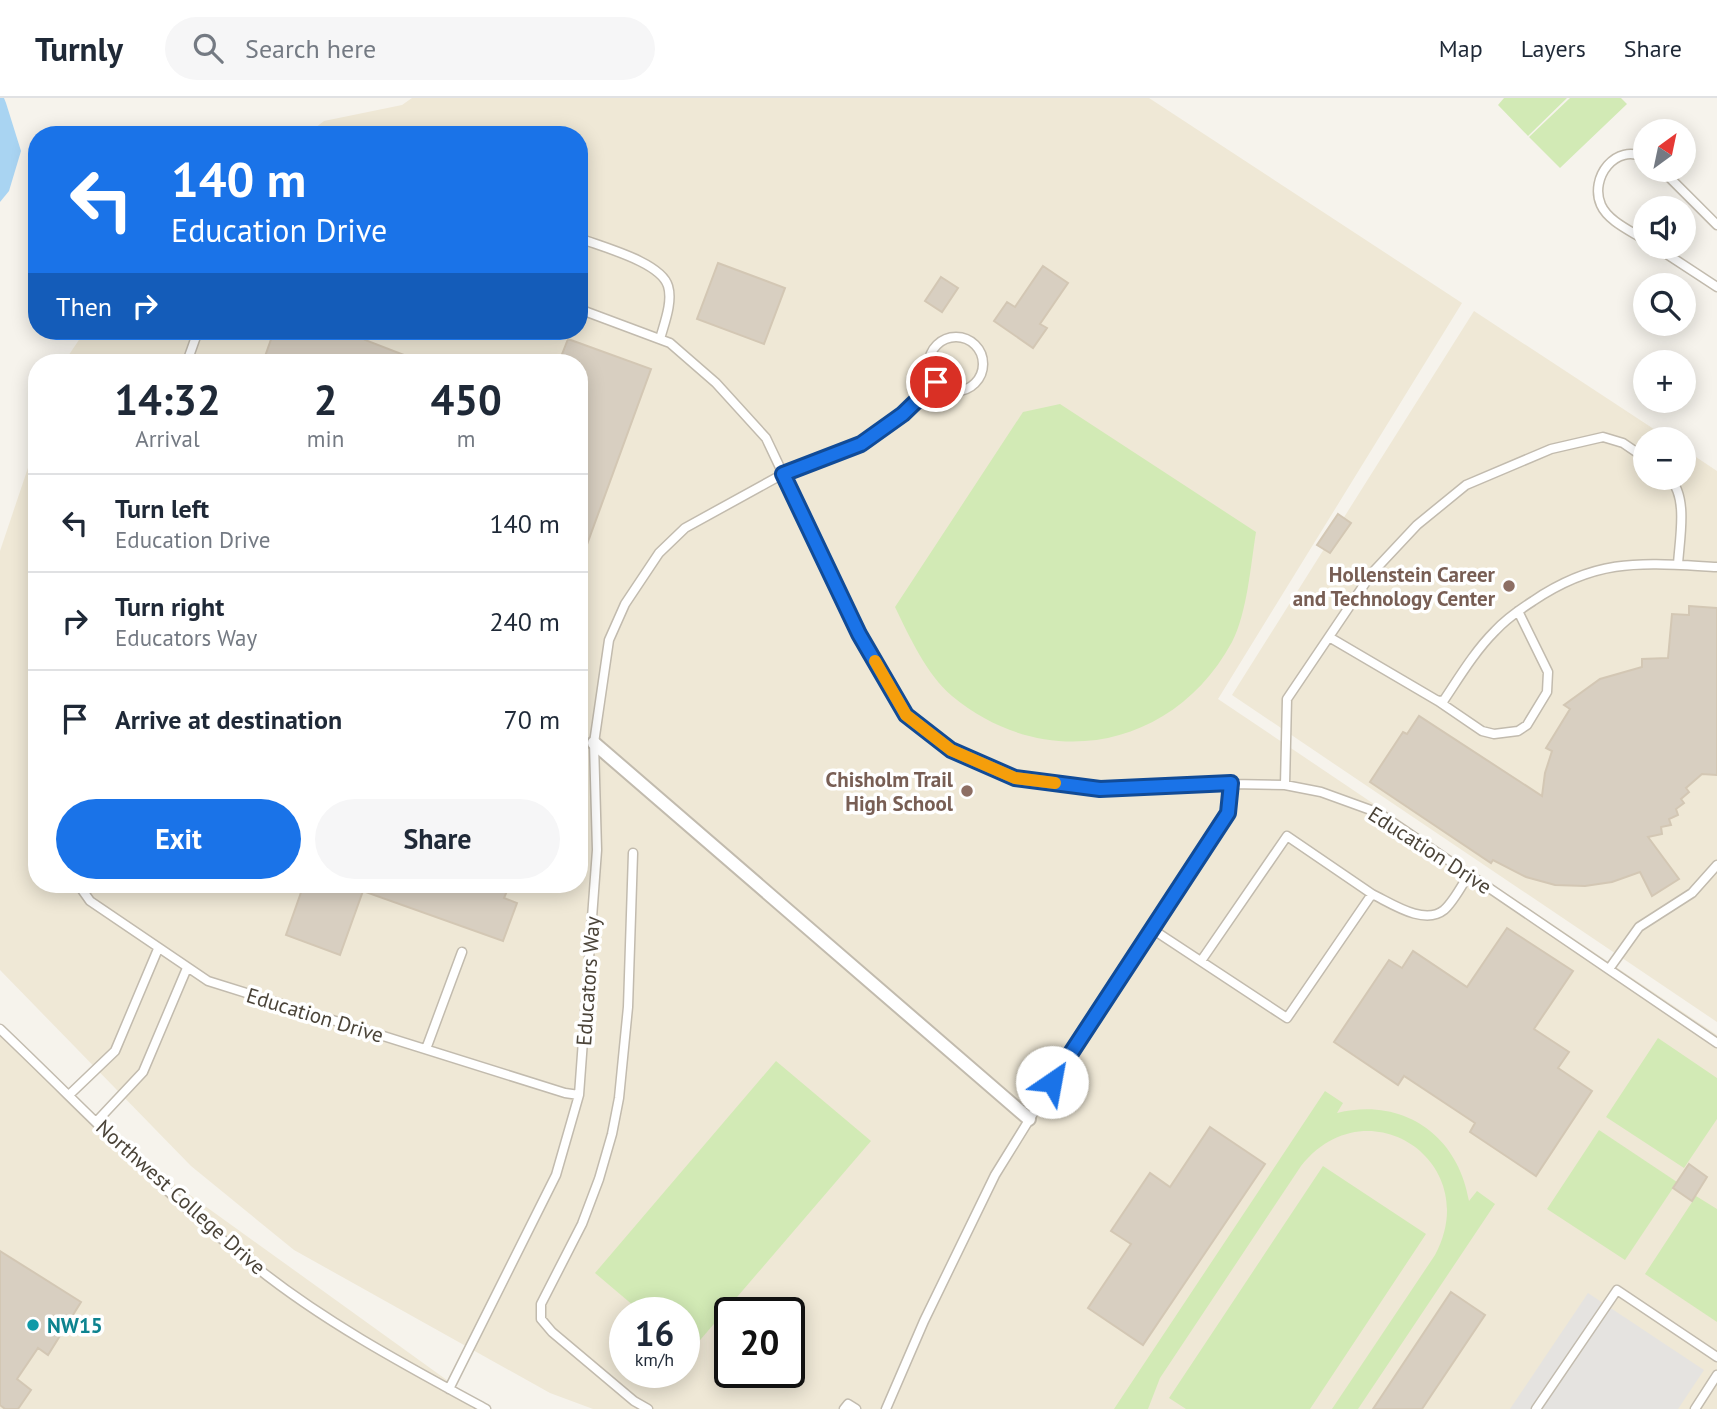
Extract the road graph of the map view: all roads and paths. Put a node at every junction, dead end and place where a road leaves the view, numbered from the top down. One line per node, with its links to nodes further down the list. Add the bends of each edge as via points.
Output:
1 (1633, 156): 4 (lane, via 1624,154 1608,163 1601,172 1600,187 1601,205)
2 (1674, 182): 3 (lane)
3 (1717, 225)
4 (1633, 232)
5 (588, 242): 9 (lane, via 657,270 668,285 669,299)
6 (1674, 259): 7 (lane)
7 (1717, 287)
8 (588, 312): 9 (lane, Education Drive)
9 (660, 339): 12 (lane, Education Drive, via 716,383 766,439)
10 (936, 382): 10 (lane, via 929,365 934,348 959,337 981,351 984,369 976,384 951,391); 12 (lane, Educators Way, via 903,414 861,444)
11 (1633, 451): 17 (lane, via 1603,437 1578,441 1521,459 1466,485 1417,525 1372,573)
12 (783, 474): 19 (lane, Educators Way, via 685,528 646,571 609,640); 20 (lane, Education Drive, via 859,634 906,715 951,750 1015,778 1100,789)
13 (1678, 490): 14 (lane)
14 (1678, 565): 15 (lane); 16 (lane, via 1639,564 1583,573)
15 (1717, 567)
16 (1518, 611): 18 (lane, via 1493,632 1444,700); 18 (lane, via 1548,672 1547,692 1527,725 1518,731 1482,731)
17 (1329, 637): 18 (lane); 21 (lane, via 1287,699)
18 (1438, 701)
19 (594, 743): 37 (lane, Educators Way, via 597,850); 38 (street)
20 (1231, 783): 21 (lane, Education Drive); 27 (lane, via 1228,813)
21 (1285, 785): 24 (lane, Education Drive, via 1321,792 1379,813)
22 (633, 853): 44 (lane, via 628,1007 612,1134 582,1224 540,1312 544,1325)
23 (1717, 865): 32 (lane, via 1692,894 1639,927)
24 (1469, 874): 26 (lane, via 1445,909 1436,914 1419,915); 32 (lane, Education Drive)
25 (84, 893): 28 (lane, Education Drive)
26 (1372, 894): 30 (lane, via 1287,1018); 30 (lane, via 1287,835)
27 (1152, 929): 30 (lane); 38 (lane)
28 (158, 949): 31 (lane, Education Drive); 36 (lane, via 115,1051)
29 (462, 952): 35 (lane)
30 (1201, 961)
31 (187, 968): 35 (lane, Education Drive, via 208,981); 39 (lane, via 143,1072)
32 (1609, 969): 34 (lane, Education Drive)
33 (0, 1029): 36 (lane, Northwest College Drive)
34 (1717, 1043)
35 (426, 1049): 37 (lane, Education Drive)
36 (69, 1095): 39 (lane, Northwest College Drive)
37 (579, 1095): 42 (lane, Educators Way, via 556,1175)
38 (1029, 1119): 47 (lane, via 995,1175)
39 (97, 1121): 42 (lane, Northwest College Drive, via 257,1268 321,1313)
40 (1717, 1357): 48 (lane, via 1617,1290)
41 (1717, 1375): 49 (lane)
42 (449, 1389): 43 (lane, Northwest College Drive)
43 (486, 1409)
44 (648, 1409)
45 (844, 1409): 46 (lane, via 848,1404)
46 (856, 1409)
47 (886, 1409)
48 (1536, 1409)
49 (1695, 1409)

